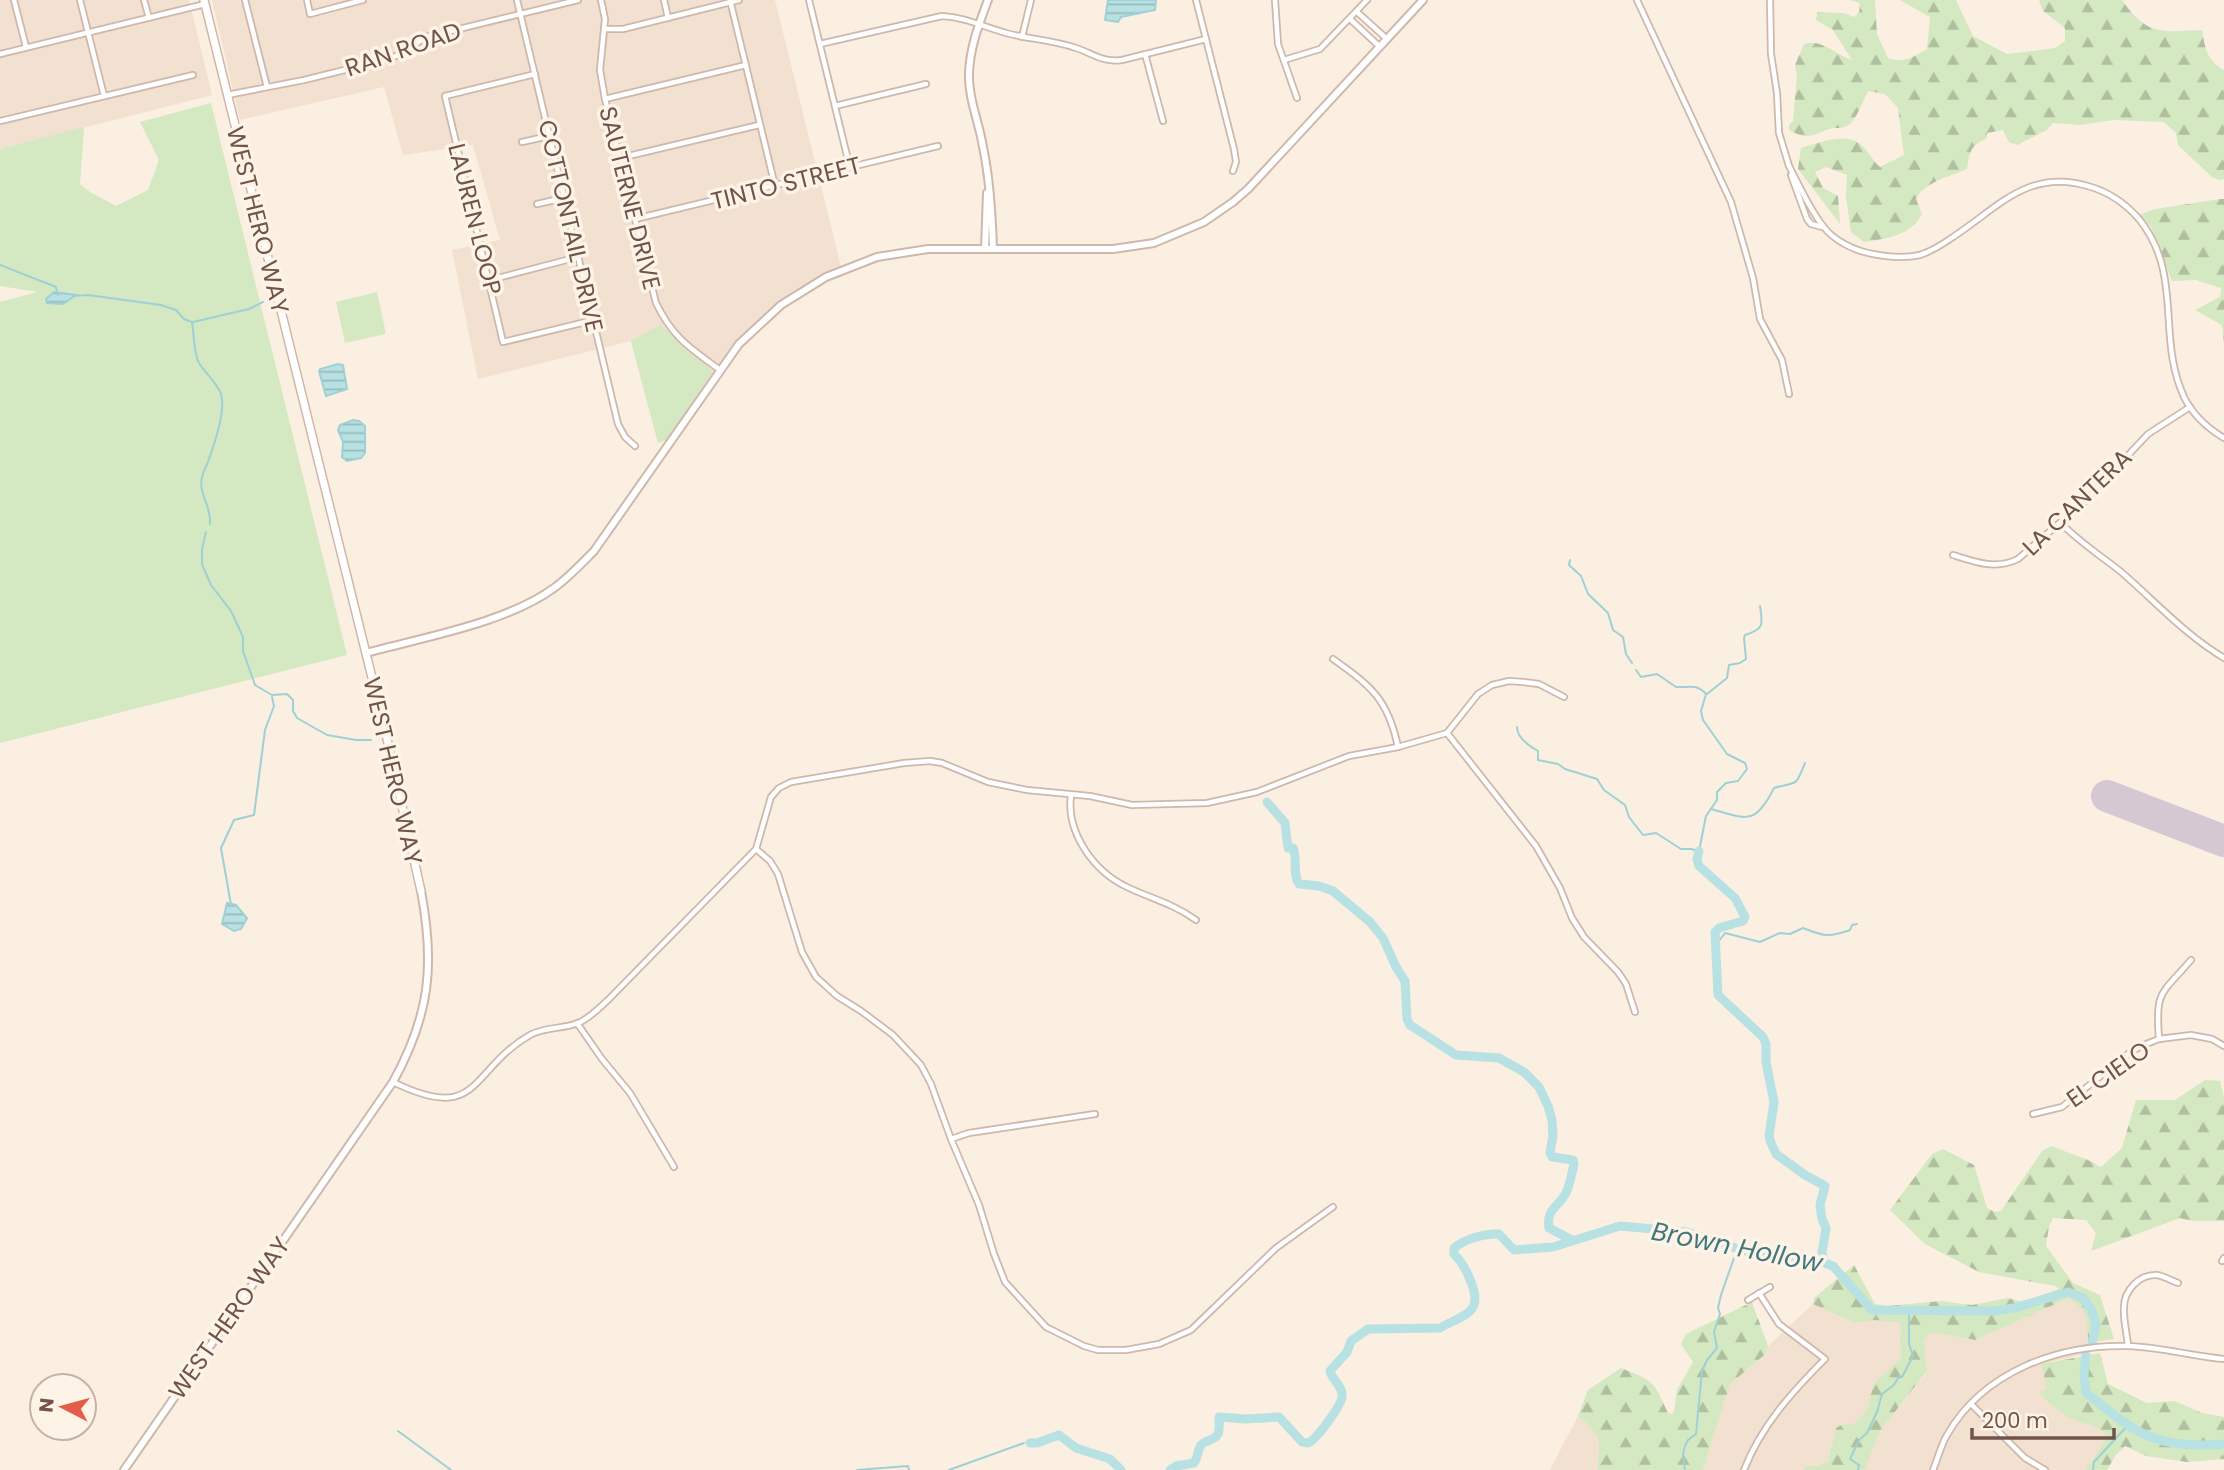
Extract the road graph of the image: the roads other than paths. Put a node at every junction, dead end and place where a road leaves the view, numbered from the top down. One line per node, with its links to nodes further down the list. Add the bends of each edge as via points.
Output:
1 (15, 0): 35 (street)
2 (80, 0): 30 (street)
3 (144, 0): 25 (street)
4 (245, 0): 44 (street)
5 (307, 0): 6 (street, via 310,14)
6 (363, 0)
7 (517, 0): 24 (street, COTTONTAIL DRIVE)
8 (578, 0): 24 (street, RAN ROAD)
9 (601, 0): 29 (street, SAUTERNE DRIVE)
10 (664, 0): 26 (street)
11 (739, 0): 21 (street)
12 (809, 0): 34 (street)
13 (988, 0): 28 (street)
14 (1031, 0): 31 (street)
15 (1196, 0): 32 (street)
16 (1275, 0): 39 (street)
17 (1367, 0): 23 (street)
18 (1423, 0): 33 (street)
19 (1637, 0): 70 (street, via 1731,202 1760,319 1782,360)
20 (1770, 0): 57 (street, via 1779,133)
21 (730, 1): 26 (street); 40 (street)
22 (204, 2): 25 (street); 45 (main road, WEST HERO WAY)
23 (1357, 12): 27 (street); 33 (street)
24 (520, 14): 41 (street, COTTONTAIL DRIVE); 44 (street, RAN ROAD, via 426,37 385,60)
25 (149, 18): 30 (street)
26 (668, 18): 29 (street)
27 (1350, 19): 36 (street); 39 (street, via 1320,49)
28 (979, 24): 31 (street); 34 (street, via 942,16); 65 (street, via 969,72 985,154)
29 (604, 29): 48 (street, SAUTERNE DRIVE, via 600,70)
30 (88, 33): 35 (street); 46 (street)
31 (1022, 37): 38 (street, via 1074,47 1103,60)
32 (1206, 39): 38 (street); 59 (street, via 1234,149)
33 (1387, 39): 36 (street)
34 (820, 44): 49 (street)
35 (26, 47): 37 (street)
36 (1380, 47): 65 (street, via 1248,189 1204,222 1154,243 1122,248)
37 (0, 54)
38 (1145, 54): 51 (street)
39 (1284, 60): 47 (street)
40 (746, 65): 48 (street); 52 (street)
41 (535, 74): 53 (street, COTTONTAIL DRIVE); 67 (street, LAUREN LOOP, via 445,96)
42 (193, 75): 46 (street)
43 (926, 84): 49 (street)
44 (267, 87): 45 (street, RAN ROAD)
45 (227, 95): 76 (main road, WEST HERO WAY)
46 (104, 96): 50 (street)
47 (1297, 98)
48 (605, 99): 56 (street, SAUTERNE DRIVE)
49 (835, 106): 58 (street)
50 (0, 121)
51 (1163, 121)
52 (760, 125): 56 (street); 60 (street)
53 (550, 136): 54 (street); 61 (street, COTTONTAIL DRIVE)
54 (522, 142)
55 (938, 146): 58 (street, TINTO STREET)
56 (620, 158): 63 (street, SAUTERNE DRIVE)
57 (1789, 166): 64 (street); 64 (street, via 1807,219)
58 (850, 168): 60 (street, TINTO STREET)
59 (1233, 171)
60 (775, 186): 63 (street, TINTO STREET)
61 (564, 198): 62 (street); 66 (street, COTTONTAIL DRIVE)
62 (537, 205)
63 (635, 219): 69 (street, SAUTERNE DRIVE, via 664,318 682,343)
64 (1823, 227): 71 (street, via 1860,252 1911,256 1942,245 2026,188 2066,183 2111,195 2132,211 2160,252 2173,359)
65 (989, 249): 69 (street, via 877,257 827,276 781,305 739,344)
66 (578, 257): 67 (street); 68 (street, COTTONTAIL DRIVE)
67 (489, 281): 68 (street, LAUREN LOOP, via 503,342)
68 (594, 320): 73 (street, COTTONTAIL DRIVE, via 618,424)
69 (720, 370): 76 (street, via 594,551 560,583 501,616)
70 (1789, 394)
71 (2190, 407): 72 (street); 74 (street, LA CANTERA, via 2148,434)
72 (2224, 438)
73 (635, 446)
74 (2061, 523): 75 (street, LA CANTERA, via 2006,564); 77 (street, via 2176,625)
75 (1953, 555)
76 (366, 653): 84 (main road, WEST HERO WAY)
77 (2224, 658)
78 (1333, 659): 81 (street, via 1367,684 1382,702)
79 (1564, 697): 80 (street, via 1523,681 1492,685 1478,694)
80 (1447, 733): 81 (street); 87 (street, via 1536,846 1584,937 1626,984)
81 (1398, 747): 82 (street, via 1349,756 1223,801 1132,805)
82 (1071, 795): 83 (street, via 998,785 942,763 919,761 791,782 771,797); 85 (street, via 1074,829 1098,866 1126,887 1171,904)
83 (756, 849): 88 (street, via 608,1000); 94 (street, via 778,874 802,952 813,972 916,1058)
84 (421, 891): 91 (street, WEST HERO WAY, via 428,927 426,992 411,1047)
85 (1196, 920)
86 (2191, 960): 89 (street, via 2160,997)
87 (1635, 1012)
88 (577, 1023): 91 (street, via 532,1034 506,1053 474,1087 452,1098 422,1096); 95 (street, via 630,1093)
89 (2159, 1039): 90 (street, EL CIELO, via 2191,1035); 93 (street, EL CIELO, via 2128,1054 2062,1107)
90 (2224, 1046)
91 (393, 1082): 104 (street, WEST HERO WAY)
92 (1095, 1114): 94 (street)
93 (2033, 1114)
94 (951, 1139): 96 (street, via 1009,1287 1046,1327 1098,1350 1160,1344 1191,1330 1276,1248)
95 (674, 1167)
96 (1333, 1207)
97 (2178, 1283): 101 (street, via 2157,1275 2127,1292 2123,1310)
98 (1770, 1287): 99 (street)
99 (1759, 1293): 100 (street); 105 (street, via 1779,1324 1825,1359 1771,1420)
100 (1748, 1300)
101 (2128, 1346): 102 (street); 103 (street, via 2039,1359 1997,1381)
102 (2224, 1359)
103 (1970, 1404): 106 (street, via 1946,1436); 107 (street, via 2025,1458)
104 (124, 1470)
105 (1744, 1470)
106 (1933, 1470)
107 (2045, 1470)

